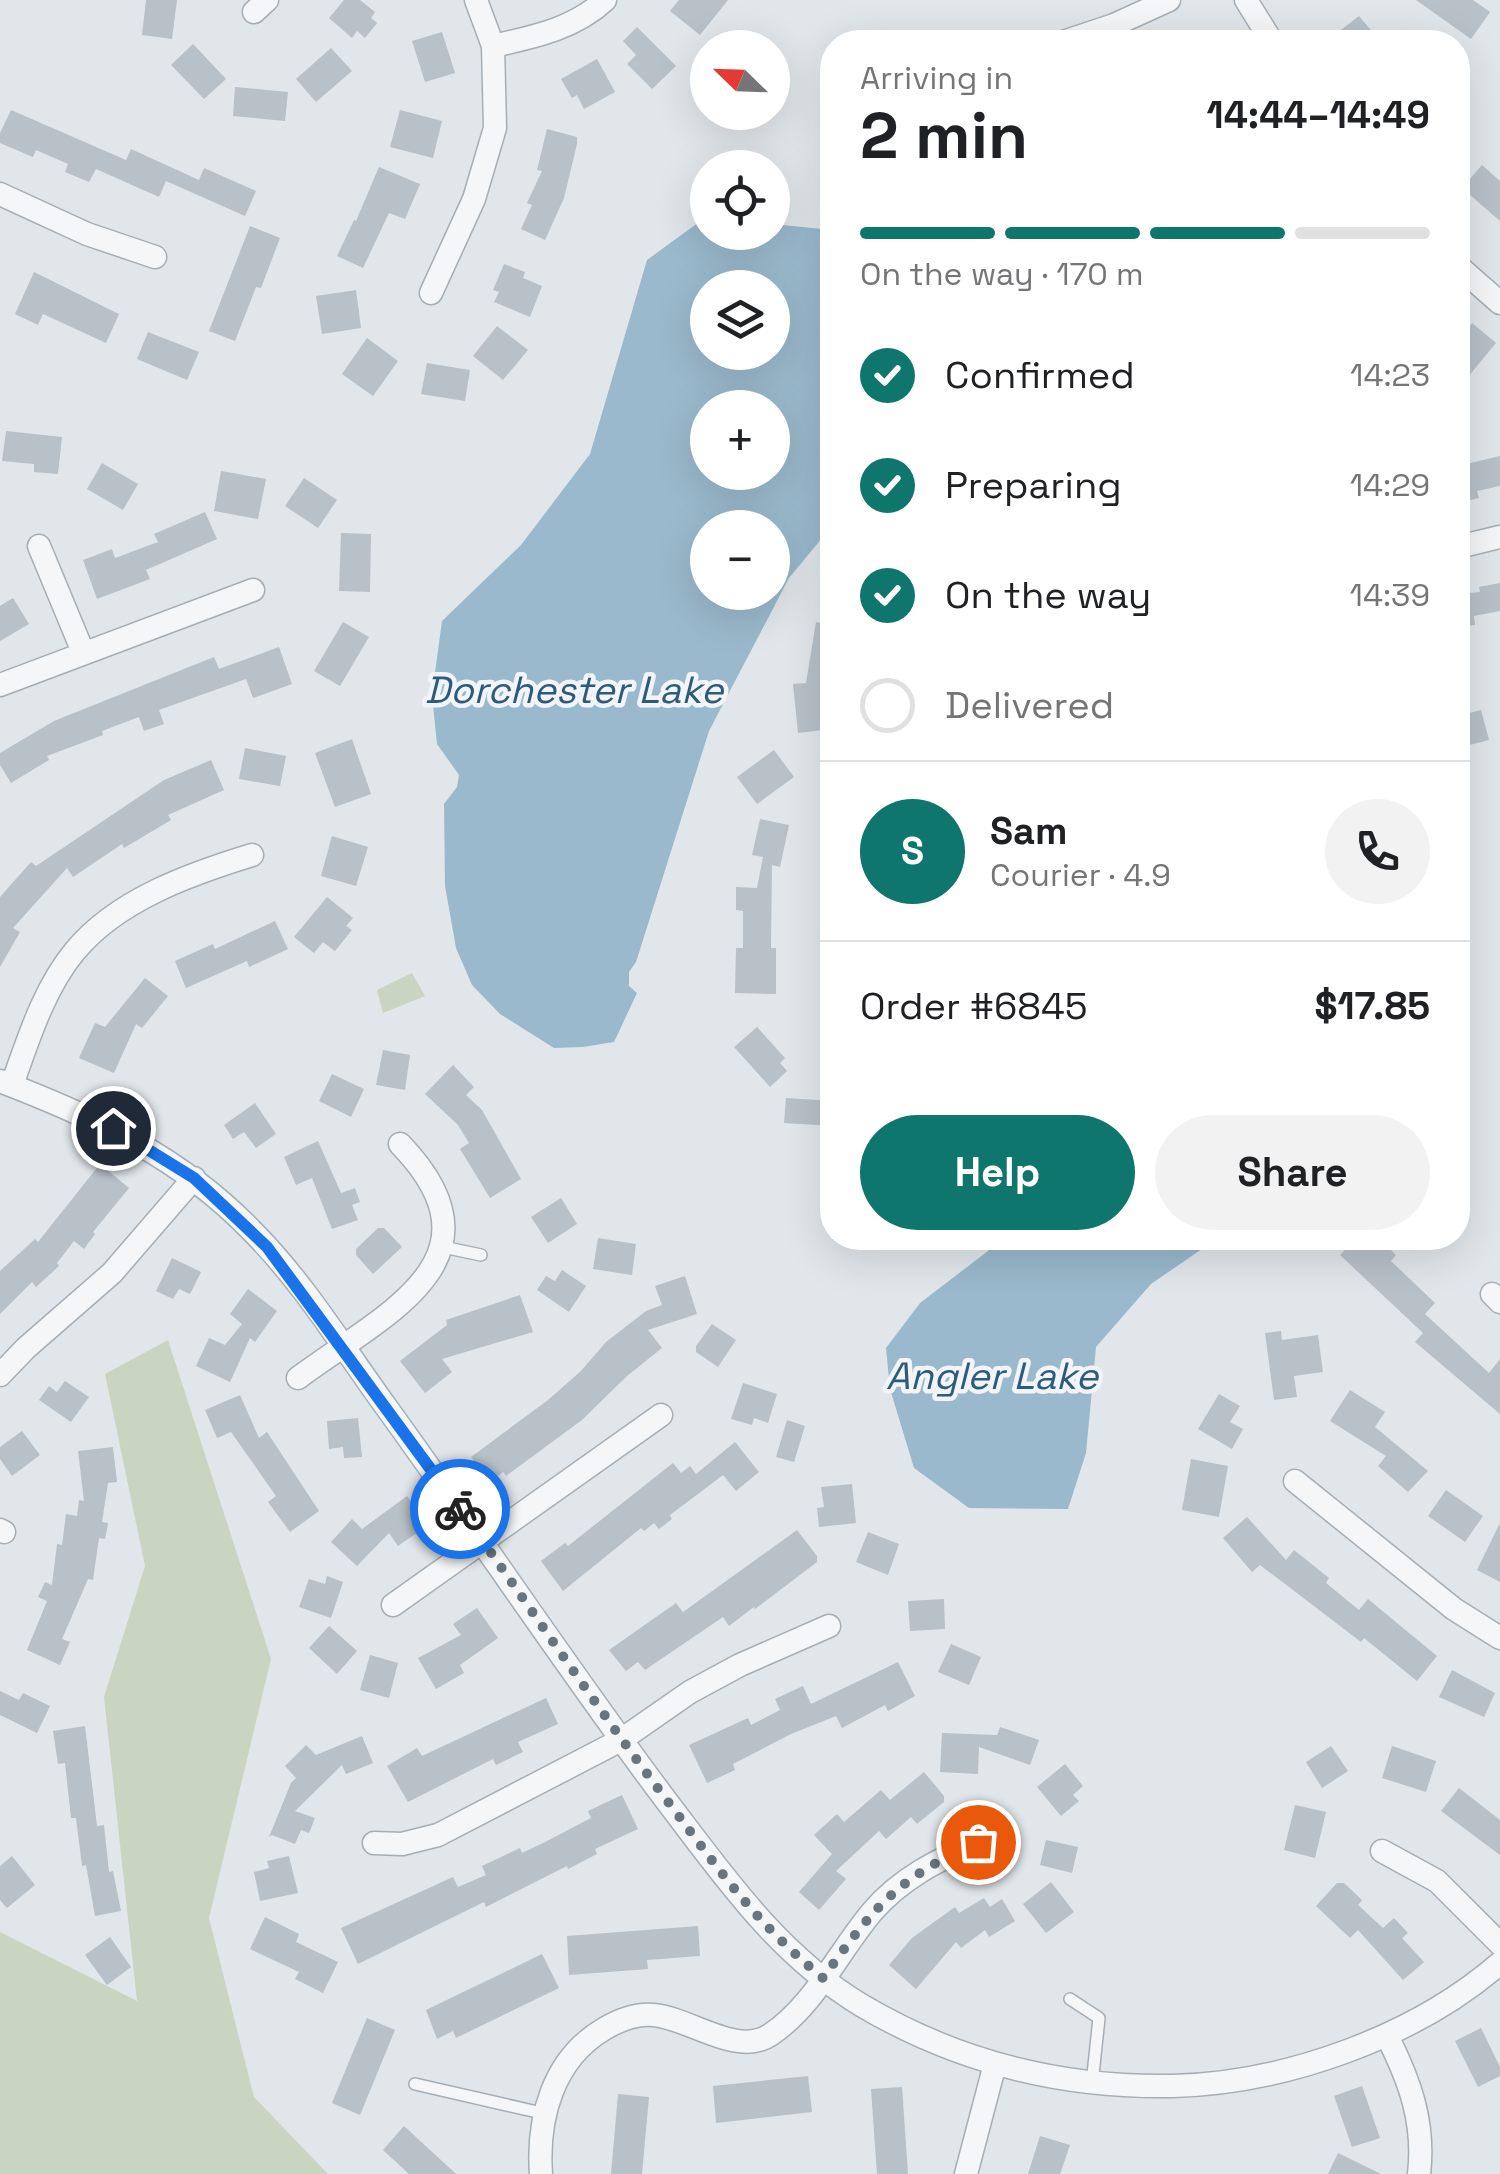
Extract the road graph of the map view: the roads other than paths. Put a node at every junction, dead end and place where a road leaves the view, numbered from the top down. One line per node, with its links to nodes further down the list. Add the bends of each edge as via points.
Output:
1 (476, 0): 7 (street)
2 (605, 0): 7 (street, via 553,30)
3 (1169, 0): 5 (street)
4 (1246, 0): 6 (street)
5 (1099, 30)
6 (1265, 30)
7 (493, 46): 11 (street, via 495,128 474,200)
8 (0, 194): 9 (street)
9 (156, 257)
10 (1470, 277): 12 (street)
11 (431, 294)
12 (1500, 303)
13 (1500, 537): 14 (street)
14 (1470, 544)
15 (39, 546): 17 (street)
16 (253, 590): 17 (street)
17 (82, 652): 18 (street)
18 (0, 684)
19 (252, 855): 20 (street, via 191,876 95,931 66,962)
20 (6, 1083): 22 (street, via 113,1128)
21 (400, 1144): 23 (street, via 431,1180)
22 (194, 1178): 25 (street, via 267,1247); 26 (street, via 112,1274)
23 (443, 1247): 24 (lane); 25 (street, via 418,1289)
24 (481, 1255)
25 (342, 1346): 27 (street); 30 (street)
26 (0, 1375)
27 (298, 1378)
28 (661, 1416): 30 (street)
29 (1295, 1480): 33 (street, via 1454,1609)
30 (483, 1541): 31 (street); 34 (street)
31 (393, 1605)
32 (829, 1626): 34 (street, via 690,1692)
33 (1500, 1638)
34 (620, 1740): 36 (street, via 438,1835); 40 (street, via 737,1896)
35 (978, 1842): 40 (street, via 902,1883)
36 (374, 1843)
37 (1382, 1851): 38 (street, via 1437,1881)
38 (1500, 1944)
39 (1500, 1963): 42 (street)
40 (823, 1978): 43 (street, via 909,2029); 46 (street, via 762,2040 731,2039 660,2016 615,2023 574,2051)
41 (1070, 1999): 45 (lane, via 1099,2018)
42 (1387, 2036): 45 (street, via 1230,2080); 49 (street, via 1417,2108)
43 (995, 2064): 45 (street); 48 (street)
44 (415, 2084): 46 (lane)
45 (1092, 2084)
46 (546, 2114): 47 (street)
47 (541, 2174)
48 (966, 2174)
49 (1420, 2174)

